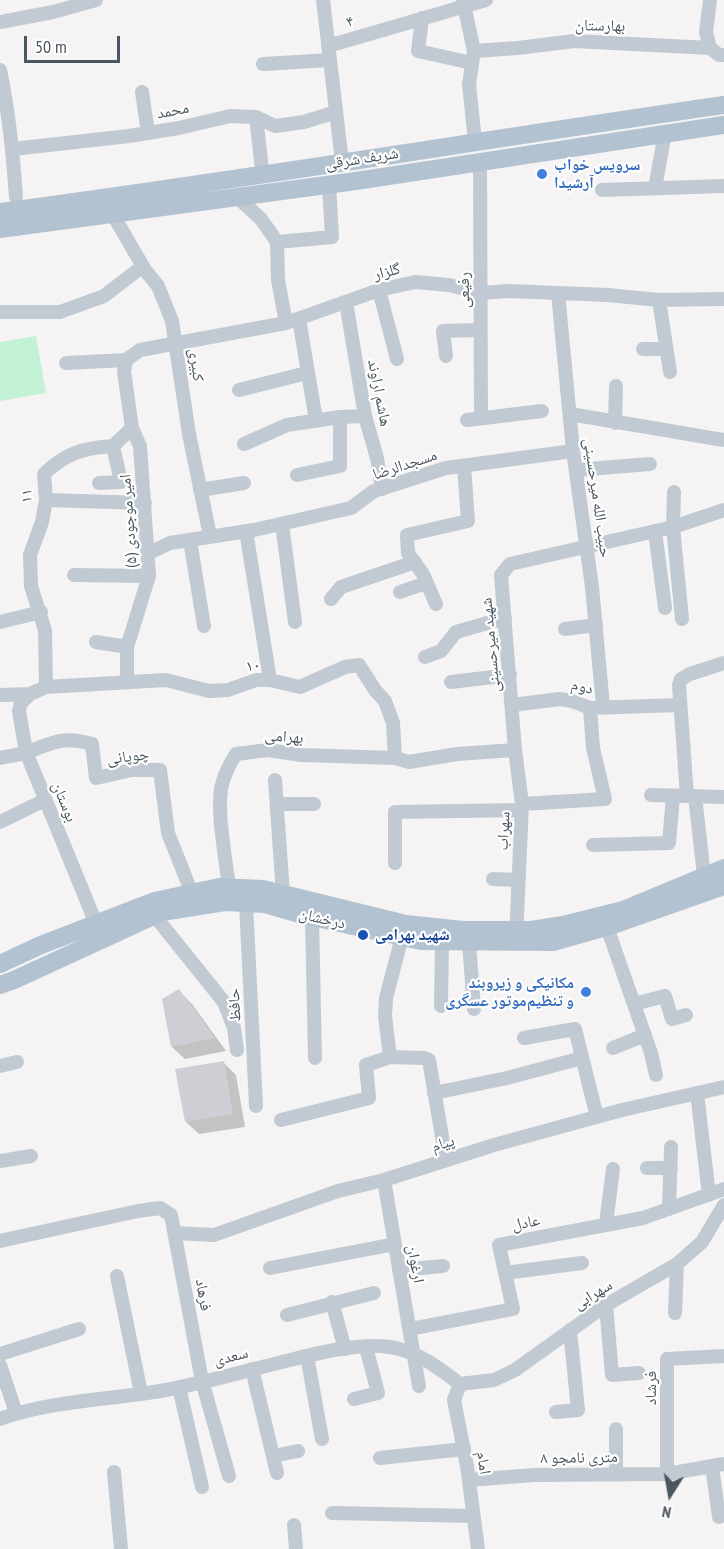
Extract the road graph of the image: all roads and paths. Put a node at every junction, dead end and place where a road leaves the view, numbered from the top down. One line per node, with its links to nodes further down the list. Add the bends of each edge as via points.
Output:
1 (323, 0): 9 (street)
2 (486, 0): 5 (street, ۴)
3 (710, 0): 8 (street, via 706,32)
4 (92, 1): 7 (street)
5 (464, 3): 6 (street, ۴); 11 (street)
6 (422, 18): 9 (street, ۴); 11 (street, بهارستان, via 418,51)
7 (0, 22)
8 (710, 48): 10 (street, بهارستان); 11 (street, بهارستان, via 574,41)
9 (329, 53): 12 (street, ۴); 17 (street)
10 (724, 55)
11 (473, 57): 24 (street, via 469,84)
12 (263, 64)
13 (0, 70): 15 (street)
14 (142, 92): 21 (street)
15 (3, 100): 25 (street)
16 (724, 105): 19 (main road, شریف شرقی)
17 (336, 112): 18 (street, محمد, via 275,126); 27 (street)
18 (256, 117): 21 (street, محمد, via 230,116); 28 (street)
19 (612, 121): 23 (main road); 24 (main road, شریف شرقی)
20 (724, 125): 22 (main road, شریف شرقی)
21 (148, 133): 25 (street, محمد)
22 (665, 133): 23 (main road, شریف شرقی); 31 (street)
23 (616, 140): 26 (main road, شریف شرقی)
24 (475, 141): 27 (main road, شریف شرقی)
25 (13, 149): 34 (street)
26 (480, 161): 29 (main road, شریف شرقی); 40 (street, رفیعی)
27 (342, 162): 34 (main road, شریف شرقی)
28 (262, 169)
29 (329, 184): 33 (main road, شریف شرقی); 37 (street, via 332,237)
30 (724, 186): 31 (street)
31 (655, 188): 32 (street)
32 (602, 190)
33 (237, 196): 35 (main road, شریف شرقی); 37 (street, via 261,219)
34 (14, 211): 35 (main road, شریف شرقی); 36 (main road, شریف شرقی)
35 (112, 213): 38 (street, کبیری)
36 (0, 229)
37 (277, 242): 46 (street, via 278,280)
38 (143, 266): 45 (street, via 104,296 60,312); 48 (street, کبیری, via 159,286)
39 (379, 290): 40 (street, گلزار, via 415,282); 44 (street, گلزار); 52 (street)
40 (480, 293): 41 (street, گلزار); 47 (street, رفیعی)
41 (558, 293): 43 (street, گلزار); 60 (street, حبیب الله میرحسینی)
42 (724, 299): 43 (street, گلزار)
43 (659, 300): 50 (street)
44 (346, 302): 46 (street, گلزار); 61 (street, هاشم اراوند)
45 (0, 312)
46 (292, 321): 48 (street, گلزار); 56 (street)
47 (480, 330): 51 (street, via 443,331); 63 (street, رفیعی)
48 (176, 343): 53 (street, گلزار, via 140,350); 79 (street, کبیری)
49 (643, 349): 50 (street)
50 (666, 349): 55 (street)
51 (446, 356)
52 (397, 359)
53 (126, 360): 54 (street, گلزار); 67 (street, via 123,371)
54 (66, 363)
55 (670, 372)
56 (307, 374): 58 (street); 64 (street)
57 (616, 386): 66 (street)
58 (239, 390)
59 (542, 411): 63 (street)
60 (570, 414): 66 (street); 71 (street, حبیب الله میرحسینی)
61 (364, 416): 62 (street); 78 (street, هاشم اراوند)
62 (340, 417): 64 (street); 75 (street, via 340,466)
63 (482, 418): 65 (street)
64 (316, 420): 69 (street, via 287,425)
65 (466, 420)
66 (615, 423): 68 (street)
67 (132, 428): 70 (street); 82 (street, امیر موجودی (۵), via 140,446)
68 (724, 440)
69 (244, 444)
70 (113, 446): 76 (street, via 121,482); 81 (street, ۱۱, via 74,452 58,461 44,474)
71 (573, 451): 73 (street, مسجدالرضا); 74 (street, حبیب الله میرحسینی)
72 (650, 464): 74 (street)
73 (464, 466): 78 (street, مسجدالرضا); 92 (street, via 468,521 407,535 408,553)
74 (576, 470): 90 (street, حبیب الله میرحسینی)
75 (297, 475)
76 (99, 483)
77 (244, 483): 79 (street)
78 (382, 489): 84 (street, مسجدالرضا, via 351,508)
79 (200, 490): 88 (street, کبیری)
80 (674, 492): 85 (street)
81 (46, 500): 82 (street); 100 (street, ۱۱, via 30,555 31,586)
82 (145, 503): 91 (street, امیر موجودی (۵))
83 (724, 510): 85 (street, شهید میرحسینی)
84 (282, 524): 86 (street, مسجدالرضا); 104 (street)
85 (673, 527): 87 (street, شهید میرحسینی); 102 (street)
86 (246, 531): 88 (street, مسجدالرضا); 113 (street)
87 (655, 531): 90 (street, شهید میرحسینی); 99 (street)
88 (210, 536): 89 (street, مسجدالرضا)
89 (190, 540): 91 (street, مسجدالرضا, via 170,543); 106 (street)
90 (587, 547): 101 (street, شهید میرحسینی, via 510,564 501,575); 105 (street, حبیب الله میرحسینی)
91 (148, 553): 94 (street, امیر موجودی (۵))
92 (415, 562): 95 (street); 97 (street, via 341,587)
93 (74, 574): 94 (street)
94 (149, 576): 109 (street, امیر موجودی (۵))
95 (426, 583): 96 (street); 98 (street)
96 (400, 592)
97 (331, 599)
98 (436, 604)
99 (665, 608)
100 (41, 612): 103 (street); 116 (street, ۱۱)
101 (505, 618): 110 (street, via 456,632 441,651); 112 (street, شهید میرحسینی)
102 (682, 619)
103 (0, 622)
104 (295, 622)
105 (596, 625): 107 (street); 121 (street, حبیب الله میرحسینی)
106 (204, 626)
107 (565, 629)
108 (96, 642): 109 (street)
109 (127, 647): 114 (street, امیر موجودی (۵))
110 (425, 657)
111 (724, 663): 120 (street, via 681,679)
112 (510, 675): 115 (street); 119 (street, شهید میرحسینی)
113 (270, 680): 114 (street, ۱۰, via 209,691 165,680); 125 (street, ۱۰, via 300,687 345,667 359,665 386,700 393,723)
114 (127, 682): 116 (street, ۱۰)
115 (451, 682)
116 (46, 687): 117 (street)
117 (30, 694): 118 (street); 123 (street, بوستان, via 19,711)
118 (0, 695)
119 (512, 705): 121 (street, دوم, via 560,699); 122 (street, شهید میرحسینی)
120 (680, 705): 121 (street, دوم); 128 (street)
121 (596, 707): 130 (street, حبیب الله میرحسینی, via 593,748)
122 (515, 750): 125 (street, via 409,762); 134 (street, شهید میرحسینی)
123 (26, 752): 124 (street); 131 (street, بوستان); 145 (street, چوپانی, via 48,742 75,740 92,744 96,778 132,770 160,770 168,833)
124 (0, 758)
125 (395, 758): 143 (street, بهرامی, via 310,756 268,750 236,754 221,789)
126 (275, 780): 132 (street)
127 (651, 795): 128 (street)
128 (685, 796): 129 (street); 136 (street, via 669,843); 139 (street)
129 (724, 797)
130 (605, 799): 134 (street, سهراب)
131 (45, 800): 135 (street); 150 (street, بوستان)
132 (277, 804): 133 (street); 144 (street)
133 (314, 804)
134 (522, 807): 137 (street, via 395,812); 141 (street, سهراب)
135 (0, 822)
136 (593, 845)
137 (395, 863)
138 (724, 868): 139 (main road, درخشان)
139 (704, 876): 151 (main road, درخشان, via 623,910)
140 (494, 879): 141 (street)
141 (518, 880): 151 (street, سهراب)
142 (724, 886): 149 (main road, درخشان)
143 (229, 888): 144 (main road, درخشان); 145 (main road, درخشان, via 219,887)
144 (283, 894): 151 (main road, درخشان, via 406,924)
145 (194, 900): 146 (main road, درخشان); 147 (main road, درخشان); 150 (main road, درخشان, via 156,901)
146 (246, 903): 148 (main road, درخشان); 174 (street, حافظ)
147 (154, 915): 150 (main road, درخشان); 164 (street, via 224,1002)
148 (312, 917): 152 (main road, درخشان); 166 (street)
149 (607, 927): 151 (main road, درخشان, via 553,942); 157 (street)
150 (99, 932): 155 (main road, درخشان, via 40,945); 156 (main road, درخشان)
151 (515, 936): 154 (main road, درخشان)
152 (402, 937): 153 (main road, درخشان); 165 (street, via 386,998)
153 (442, 941): 154 (main road, درخشان); 158 (street)
154 (469, 943): 159 (street)
155 (0, 964)
156 (0, 985)
157 (634, 1004): 160 (street, via 665,996 672,1019); 161 (street)
158 (441, 1006)
159 (474, 1009)
160 (686, 1015)
161 (645, 1035): 163 (street); 170 (street)
162 (524, 1038): 167 (street, via 575,1029)
163 (613, 1048)
164 (237, 1050)
165 (390, 1057): 172 (street, via 429,1060); 176 (street, via 366,1065 369,1098)
166 (315, 1058)
167 (582, 1058): 172 (street); 175 (street)
168 (17, 1062): 169 (street)
169 (0, 1066)
170 (656, 1075)
171 (724, 1087): 173 (street, پیام)
172 (434, 1093): 179 (street)
173 (697, 1093): 175 (street, پیام); 186 (street)
174 (256, 1106)
175 (597, 1117): 179 (street, پیام)
176 (281, 1120)
177 (671, 1147): 183 (street)
178 (31, 1156): 180 (street)
179 (447, 1160): 184 (street, پیام)
180 (0, 1161)
181 (613, 1168): 190 (street)
182 (647, 1168): 183 (street)
183 (671, 1168): 188 (street)
184 (384, 1180): 191 (street, پیام, via 338,1191 214,1235); 193 (street, ارغوان)
185 (724, 1189): 186 (street, عادل)
186 (709, 1195): 188 (street, عادل)
187 (724, 1205): 189 (street, سهرابی)
188 (669, 1209): 190 (street, عادل)
189 (719, 1222): 195 (street, سهرابی)
190 (606, 1224): 199 (street, عادل, via 499,1245)
191 (175, 1233): 192 (street, فرهاد, via 171,1215 160,1208); 218 (street, فرهاد)
192 (0, 1241)
193 (395, 1244): 197 (street); 198 (street, ارغوان)
194 (582, 1263): 199 (street)
195 (677, 1264): 203 (street, سهرابی); 204 (street)
196 (443, 1266): 198 (street)
197 (270, 1268)
198 (399, 1270): 207 (street, ارغوان)
199 (505, 1273): 207 (street, عادل, via 513,1309)
200 (117, 1276): 222 (street)
201 (374, 1293): 202 (street)
202 (333, 1302): 205 (street); 210 (street)
203 (606, 1305): 208 (street, سهرابی); 217 (street, via 612,1375)
204 (675, 1313)
205 (287, 1315)
206 (80, 1329): 212 (street)
207 (410, 1329): 211 (street, ارغوان)
208 (570, 1330): 219 (street, سهرابی, via 494,1380); 224 (street, via 578,1410)
209 (366, 1347): 210 (street, سعدی); 211 (street, سعدی); 223 (street, via 378,1393)
210 (345, 1349): 213 (street, سعدی)
211 (414, 1353): 219 (street, سعدی); 220 (street, ارغوان)
212 (0, 1354)
213 (307, 1356): 216 (street, سعدی); 228 (street)
214 (724, 1356): 236 (street, فرشاد, via 667,1359)
215 (0, 1365): 225 (street)
216 (252, 1369): 218 (street, سعدی); 231 (street)
217 (639, 1372)
218 (202, 1381): 221 (street, سعدی); 238 (street, فرهاد)
219 (460, 1384): 229 (street, امام, via 454,1400)
220 (419, 1386)
221 (179, 1387): 222 (street, سعدی); 240 (street)
222 (141, 1393): 225 (street, سعدی)
223 (354, 1399)
224 (556, 1412)
225 (16, 1413): 226 (street, سعدی)
226 (0, 1419)
227 (616, 1429): 237 (street)
228 (322, 1439)
229 (464, 1449): 232 (street); 239 (street, امام)
230 (298, 1450): 231 (street)
231 (273, 1456): 235 (street)
232 (380, 1458)
233 (718, 1465): 236 (street, ۸ متری نامجو); 243 (street)
234 (114, 1472): 245 (street)
235 (277, 1473)
236 (667, 1474): 237 (street, ۸ متری نامجو)
237 (616, 1475): 239 (street, ۸ متری نامجو)
238 (229, 1476)
239 (469, 1480): 242 (street, امام)
240 (202, 1487)
241 (332, 1513): 242 (street)
242 (474, 1516): 247 (street, امام)
243 (719, 1517)
244 (294, 1526): 246 (street)
245 (121, 1549)
246 (296, 1549)
247 (478, 1549)

